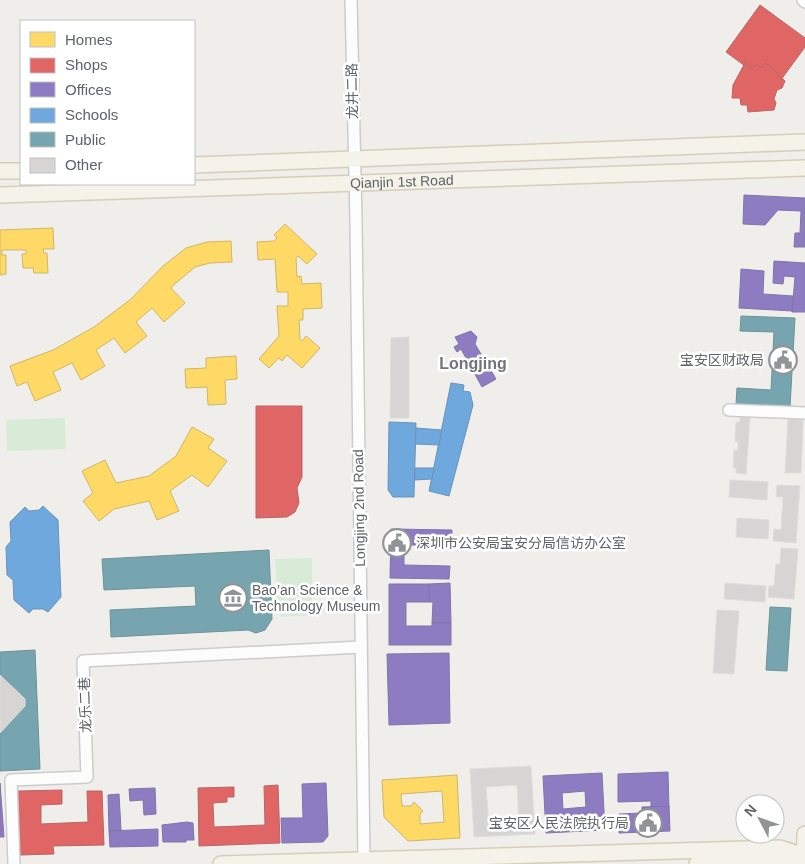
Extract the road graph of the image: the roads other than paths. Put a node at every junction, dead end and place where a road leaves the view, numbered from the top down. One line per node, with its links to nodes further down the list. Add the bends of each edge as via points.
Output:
1 (350, 0): 3 (street, 龙井二路)
2 (805, 142): 3 (main road, Qianjin 1st Road)
3 (353, 160): 4 (main road, Qianjin 1st Road); 8 (street, 龙井二路)
4 (195, 165)
5 (805, 168): 8 (main road, Qianjin 1st Road)
6 (20, 171): 7 (main road)
7 (0, 172)
8 (354, 183): 9 (main road, Qianjin 1st Road); 12 (street, Longjing 2nd Road)
9 (0, 195)
10 (729, 410): 11 (street)
11 (805, 413)
12 (361, 648): 15 (street, Longjing 2nd Road); 16 (street, 龙乐二巷, via 83,661 87,778 11,780)
13 (805, 834): 14 (main road)
14 (804, 860): 15 (main road, via 780,848); 18 (main road)
15 (363, 861): 17 (main road)
16 (14, 864)
17 (220, 864)
18 (697, 864)

